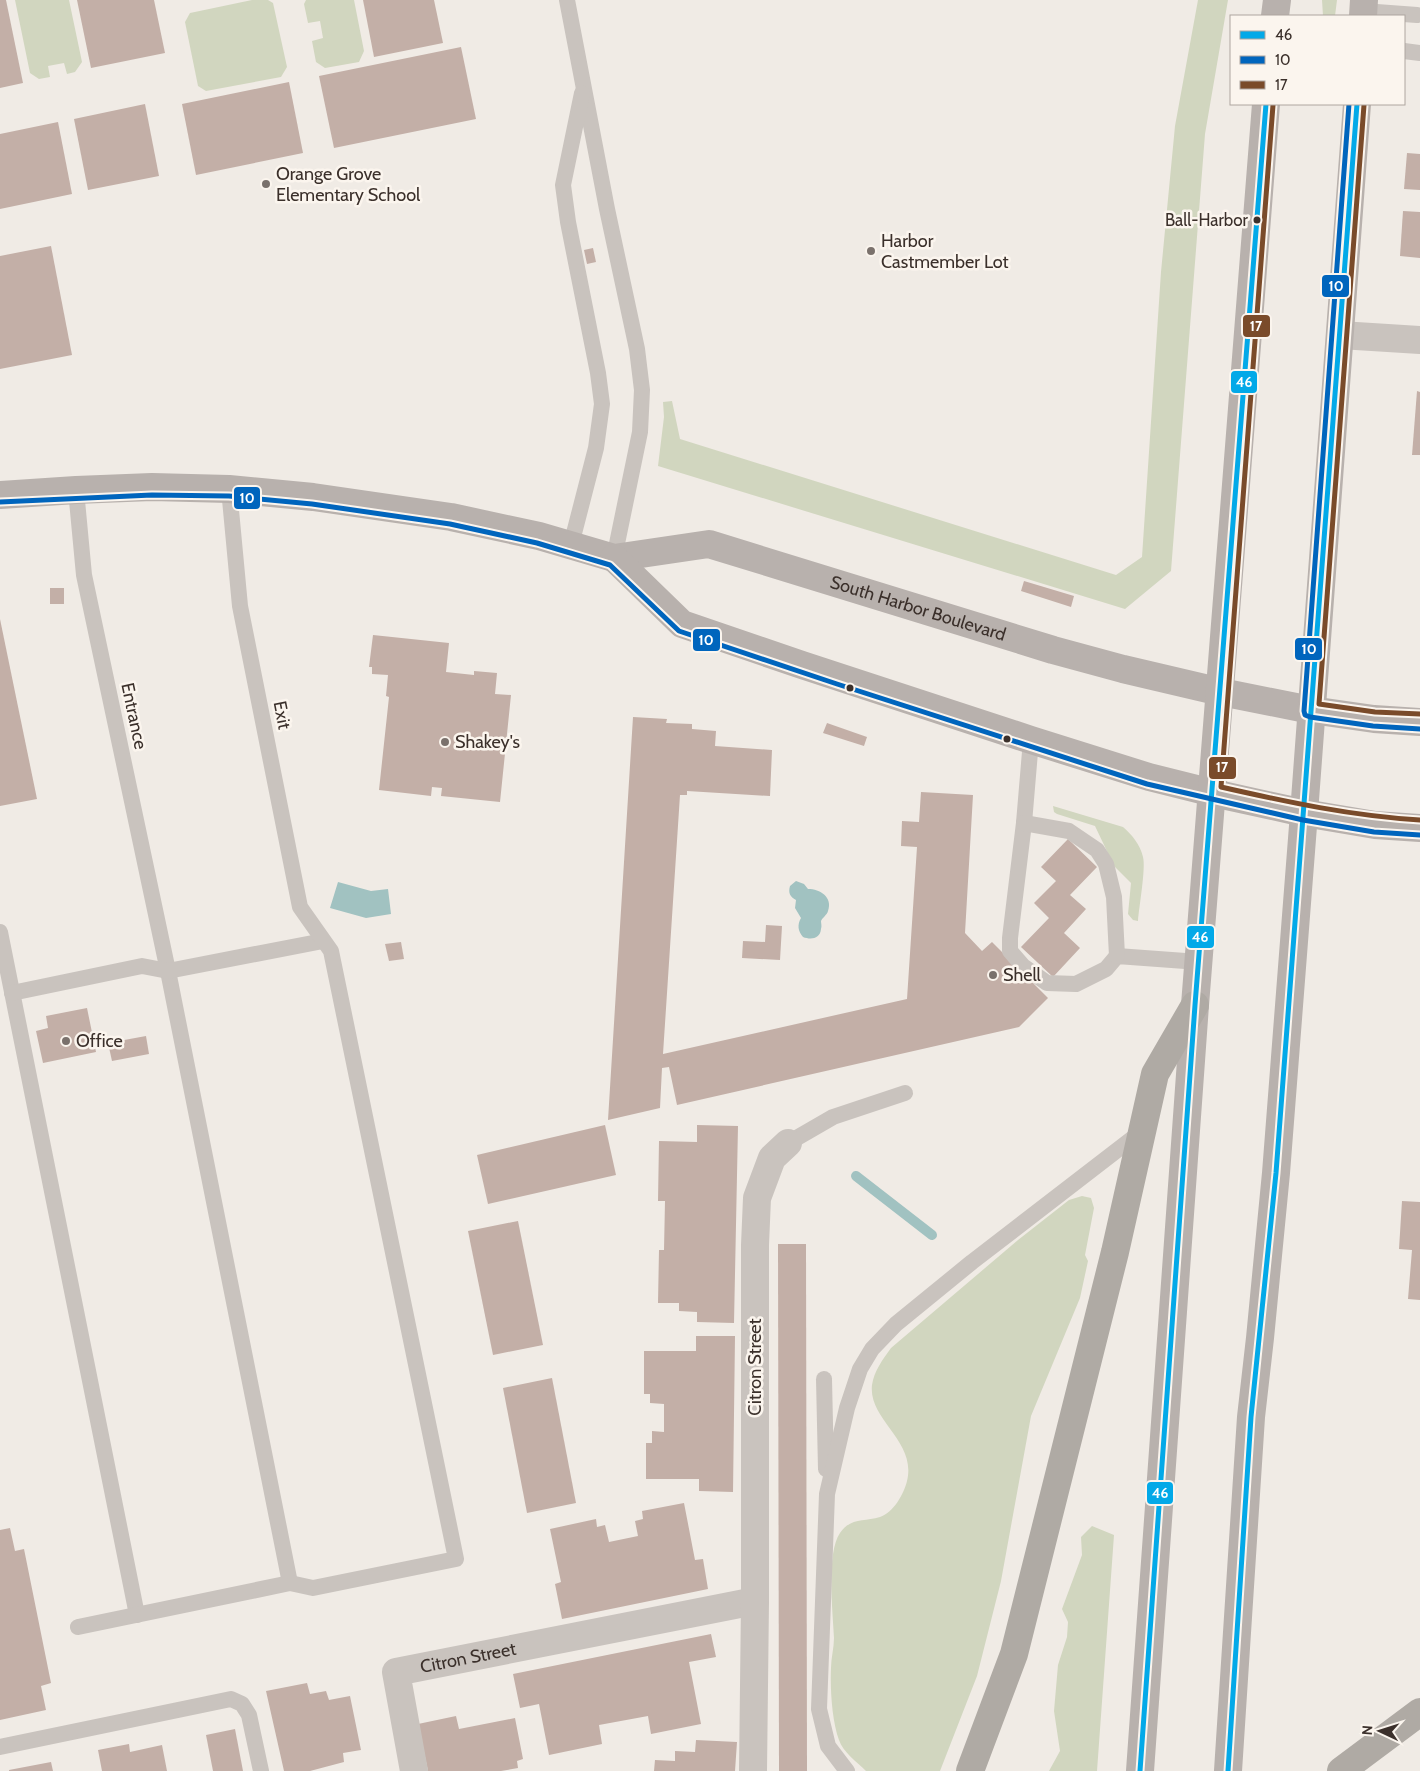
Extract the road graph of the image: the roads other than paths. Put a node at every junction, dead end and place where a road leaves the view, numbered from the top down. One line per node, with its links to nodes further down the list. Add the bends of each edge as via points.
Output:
1 (567, 0): 8 (lane)
2 (1277, 0): 4 (main road)
3 (1363, 9): 5 (lane)
4 (1275, 15)
5 (1417, 15)
6 (1405, 51): 7 (lane)
7 (1420, 53)
8 (584, 81): 16 (lane, via 563,185 602,404 596,448); 17 (lane, via 637,349 642,390 640,432)
9 (1266, 105): 18 (main road)
10 (1356, 105): 11 (main road)
11 (1340, 335): 12 (street); 19 (main road)
12 (1420, 340)
13 (229, 489): 14 (main road, South Harbor Boulevard, via 152,487); 16 (main road, South Harbor Boulevard, via 313,497 451,518); 27 (lane, Exit, via 240,606 300,907)
14 (76, 490): 15 (main road, South Harbor Boulevard); 30 (lane, Entrance, via 84,575)
15 (0, 495)
16 (571, 546): 17 (main road, South Harbor Boulevard)
17 (614, 558): 18 (main road, South Harbor Boulevard, via 709,544 1053,650); 21 (main road, South Harbor Boulevard, via 682,624)
18 (1221, 692): 19 (main road, South Harbor Boulevard); 22 (main road)
19 (1311, 710): 20 (main road, South Harbor Boulevard); 23 (main road)
20 (1420, 722)
21 (1031, 740): 22 (main road, South Harbor Boulevard); 24 (lane)
22 (1212, 793): 23 (main road, South Harbor Boulevard); 29 (main road)
23 (1304, 813): 25 (main road, South Harbor Boulevard, via 1375,825); 50 (main road, via 1272,1224 1251,1417)
24 (1024, 823): 28 (lane, via 1069,831 1097,850 1106,864 1114,897); 28 (lane, via 1010,951 1023,966 1047,982 1076,984 1106,969)
25 (1420, 828)
26 (0, 932): 31 (lane)
27 (323, 941): 30 (lane); 38 (lane, Exit, via 330,951 456,1559 313,1588)
28 (1116, 956): 29 (lane)
29 (1199, 962): 32 (main road)
30 (168, 971): 31 (lane, via 142,966); 38 (lane, Entrance)
31 (12, 993): 40 (lane)
32 (1196, 1005): 34 (highway, via 1155,1074); 49 (main road)
33 (905, 1093): 35 (lane, via 833,1117)
34 (1143, 1130): 37 (lane, via 972,1262 896,1324 872,1349 860,1369 847,1408); 48 (highway, via 1116,1252 1014,1654)
35 (788, 1143): 39 (street, Citron Street, via 772,1158 757,1198)
36 (824, 1379): 37 (lane)
37 (827, 1494): 47 (lane, via 819,1709 828,1746)
38 (290, 1583): 40 (lane)
39 (755, 1601): 45 (street, Citron Street, via 396,1672); 46 (street, Citron Street)
40 (137, 1615): 41 (lane)
41 (78, 1627)
42 (1420, 1712): 51 (highway)
43 (0, 1747): 44 (lane, via 231,1699 242,1704 249,1714)
44 (261, 1771)
45 (414, 1771)
46 (753, 1771)
47 (847, 1771)
48 (970, 1771)
49 (1140, 1771)
50 (1228, 1771)
51 (1341, 1771)

